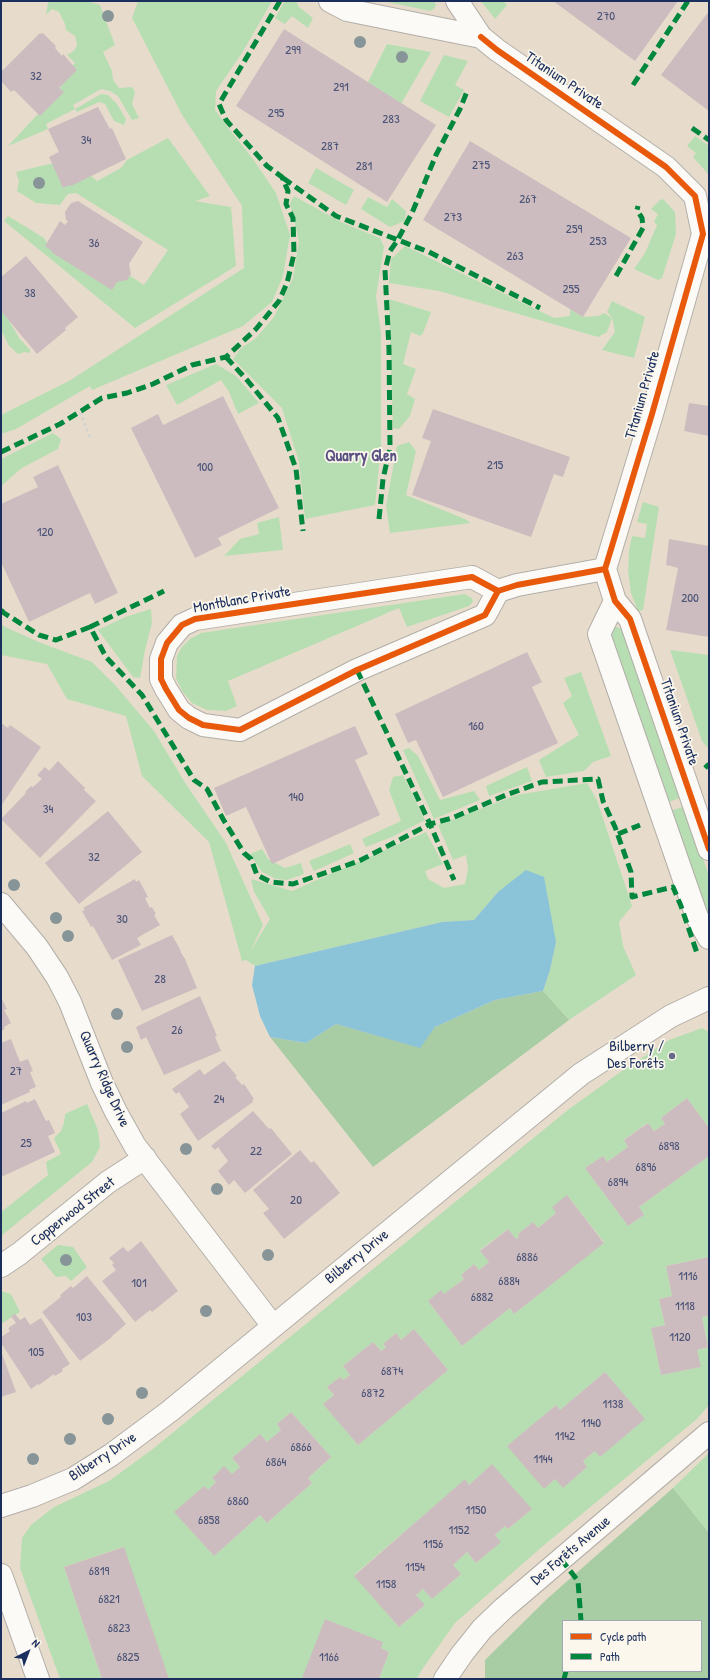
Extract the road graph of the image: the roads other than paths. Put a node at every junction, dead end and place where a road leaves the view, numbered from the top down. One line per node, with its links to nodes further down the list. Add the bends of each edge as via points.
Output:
1 (330, 1): 3 (street, Titanium Private, via 347,10)
2 (457, 1): 3 (street, Titanium Private)
3 (481, 37): 4 (street, Titanium Private, via 666,167 695,196 702,234 652,414)
4 (605, 569): 5 (street, via 517,585); 6 (street, Titanium Private)
5 (498, 591): 5 (street, Montblanc Private, via 472,577 195,618 182,625 166,643 161,659 161,679 179,710 189,718 203,725 240,730 357,670 485,615)
6 (615, 601): 7 (street, Titanium Private, via 630,618); 9 (street, via 598,634 697,916)
7 (709, 849)
8 (1, 904): 11 (street, Quarry Ridge Drive, via 37,947 57,977 70,1002 102,1084 135,1146)
9 (709, 938)
10 (709, 998): 13 (street, Bilberry Drive, via 671,1016 581,1074)
11 (145, 1158): 12 (street, Copperwood Street, via 108,1182 20,1254); 13 (street, Quarry Ridge Drive)
12 (1, 1266)
13 (273, 1326): 15 (street, Bilberry Drive, via 170,1412 111,1455 73,1478)
14 (709, 1433): 18 (street, Des Forêts Avenue, via 504,1608 482,1629)
15 (1, 1506)
16 (1, 1575): 17 (street)
17 (38, 1679)
18 (445, 1679)

